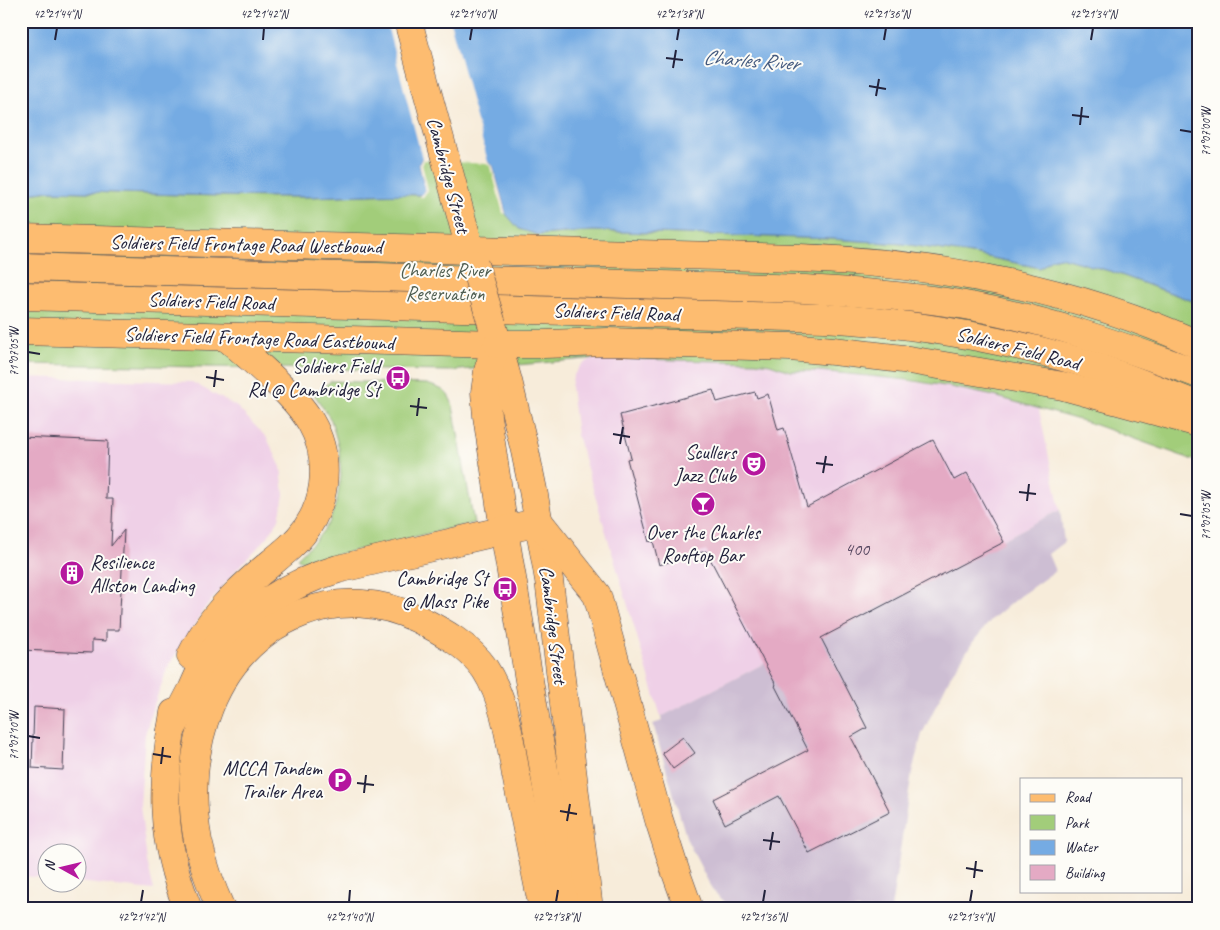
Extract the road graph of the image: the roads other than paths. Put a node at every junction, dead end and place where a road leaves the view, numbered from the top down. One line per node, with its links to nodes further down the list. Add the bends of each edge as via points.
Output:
1 (410, 28): 3 (main road, Cambridge Street)
2 (21, 238): 3 (main road, Soldiers Field Frontage Road Westbound)
3 (472, 257): 7 (main road, Cambridge Street, bridge); 9 (main road, Soldiers Field Frontage Road Westbound, via 816,258 914,267 1037,289 1098,306)
4 (21, 267): 10 (main road, Soldiers Field Road, via 886,294 966,305 1045,323)
5 (21, 296): 11 (main road, Soldiers Field Road, via 864,320 944,330 1044,352 1107,371)
6 (21, 331): 8 (main road, Soldiers Field Frontage Road Eastbound)
7 (495, 334): 8 (main road, Soldiers Field Frontage Road Eastbound); 12 (main road, Soldiers Field Frontage Road Eastbound, via 544,344 608,342 834,350 1063,386); 13 (main road, Cambridge Street); 14 (main road, Cambridge Street, via 485,392)
8 (226, 337): 15 (main road, via 287,391 311,420 322,452 322,489 314,515 300,536 237,593 200,640 180,684)
9 (1199, 345)
10 (1199, 374)
11 (1199, 406)
12 (1199, 423)
13 (539, 522): 14 (main road); 16 (main road, via 597,595 655,806); 21 (main road, Cambridge Street)
14 (504, 530): 15 (main road, via 338,568 282,592 243,620 221,641 203,667); 20 (main road, Cambridge Street, via 546,778)
15 (171, 731): 17 (main road, via 165,771 165,813 172,860)
16 (688, 904)
17 (188, 909)
18 (221, 909): 19 (main road, via 204,865 194,813 197,752 209,708 234,663 264,634 304,612 346,603 381,606 416,618 460,644 485,670 498,695 508,733)
19 (543, 909)
20 (564, 909)
21 (589, 909)

